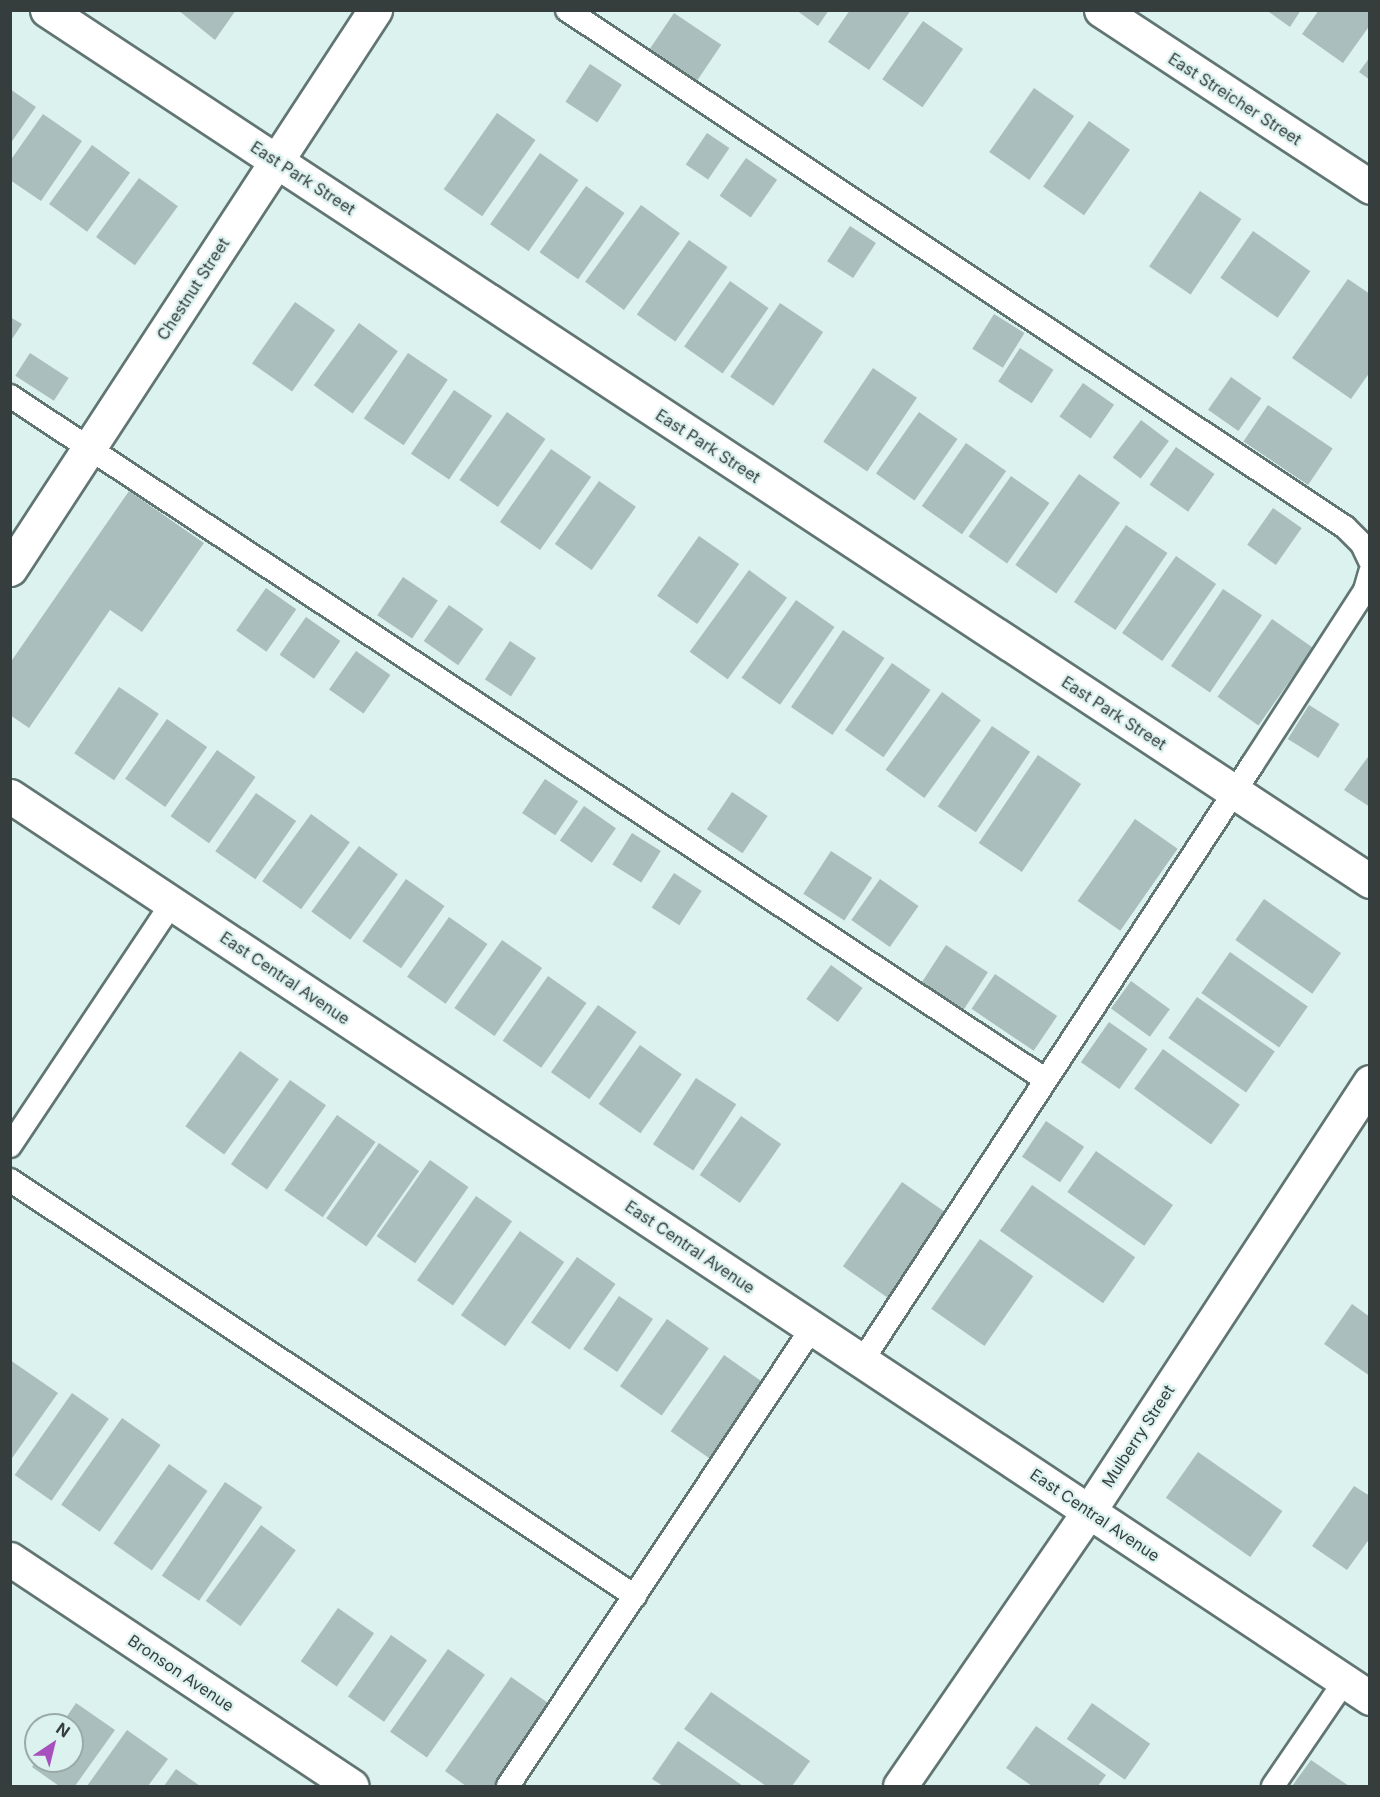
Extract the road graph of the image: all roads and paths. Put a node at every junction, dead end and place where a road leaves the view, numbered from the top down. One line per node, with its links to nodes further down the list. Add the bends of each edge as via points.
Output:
1 (48, 10): 5 (street, East Park Street)
2 (375, 10): 5 (street, Chestnut Street)
3 (567, 10): 9 (lane, via 1345,527 1362,544)
4 (1101, 10): 6 (street, East Streicher Street)
5 (276, 161): 8 (street, Chestnut Street); 12 (street, East Park Street)
6 (1370, 187)
7 (10, 396): 8 (lane)
8 (89, 449): 10 (street, Chestnut Street); 16 (lane)
9 (1370, 561)
10 (10, 568)
11 (1370, 573): 12 (lane, via 1365,590)
12 (1233, 792): 14 (street, East Park Street); 16 (lane)
13 (10, 796): 15 (street, East Central Avenue)
14 (1370, 881)
15 (172, 903): 18 (lane); 20 (street, East Central Avenue)
16 (1046, 1080): 21 (lane)
17 (1370, 1082): 22 (street, Mulberry Street)
18 (10, 1146)
19 (10, 1180): 24 (lane)
20 (812, 1328): 21 (street, East Central Avenue); 24 (lane)
21 (862, 1361): 22 (street, East Central Avenue)
22 (1089, 1510): 25 (street, East Central Avenue); 28 (street, Mulberry Street)
23 (10, 1559): 26 (street, Bronson Avenue)
24 (635, 1596): 27 (lane)
25 (1357, 1690): 29 (lane)
26 (352, 1786)
27 (508, 1786)
28 (900, 1786)
29 (1273, 1786)

